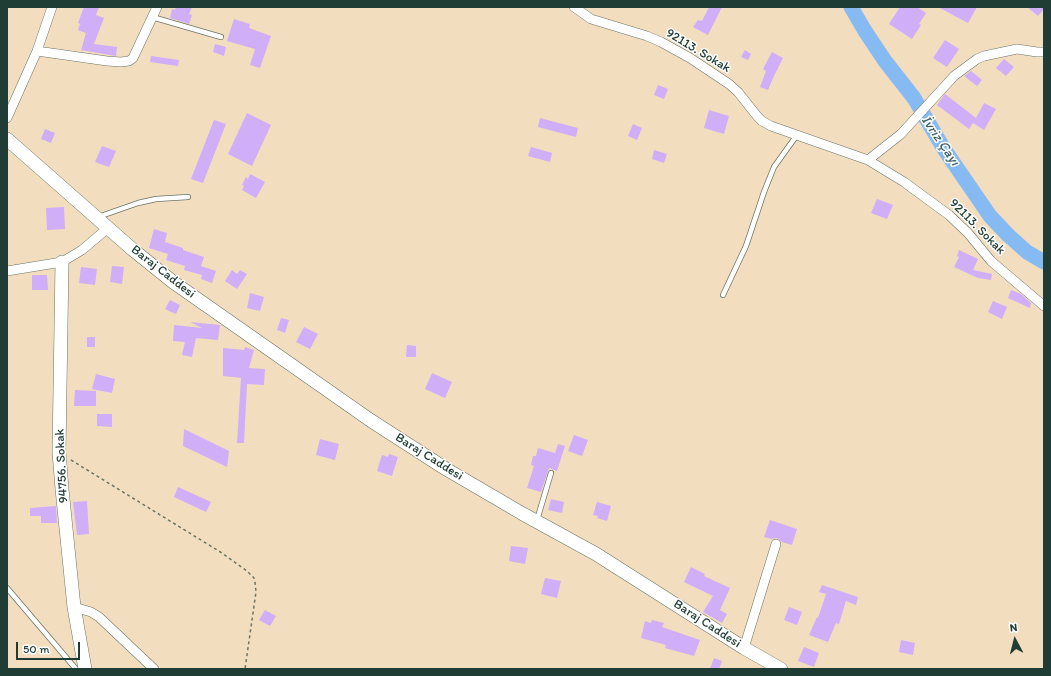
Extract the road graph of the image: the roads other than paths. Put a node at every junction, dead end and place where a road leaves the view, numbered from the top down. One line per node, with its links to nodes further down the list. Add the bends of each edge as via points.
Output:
1 (52, 7): 6 (street)
2 (157, 7): 4 (street)
3 (574, 7): 9 (street, 92113. Sokak, via 591,19 647,36 690,58 738,92 762,121)
4 (152, 17): 5 (lane); 6 (street, via 133,58 129,61 107,61)
5 (221, 37)
6 (37, 51): 8 (street)
7 (1044, 52): 11 (street, via 1017,49 977,58 954,76 892,142)
8 (7, 118)
9 (797, 135): 11 (street, 92113. Sokak); 17 (lane, via 774,167 746,246)
10 (7, 139): 13 (main road, Baraj Caddesi)
11 (868, 160): 18 (street, 92113. Sokak, via 932,201 949,215 991,261)
12 (188, 197): 13 (lane, via 138,203)
13 (96, 218): 14 (main road, Baraj Caddesi)
14 (108, 228): 15 (street, via 82,250); 20 (main road, Baraj Caddesi, via 173,282 370,420)
15 (62, 262): 16 (street); 23 (main road, 94756. Sokak, via 59,452)
16 (7, 271)
17 (723, 295)
18 (1044, 306)
19 (551, 473): 20 (lane)
20 (536, 522): 24 (main road, Baraj Caddesi, via 596,554)
21 (776, 544): 24 (street)
22 (7, 588): 26 (lane)
23 (74, 606): 27 (main road, 94756. Sokak); 28 (street, via 99,617)
24 (744, 648): 25 (main road, Baraj Caddesi)
25 (775, 668)
26 (76, 669)
27 (85, 669)
28 (154, 669)

